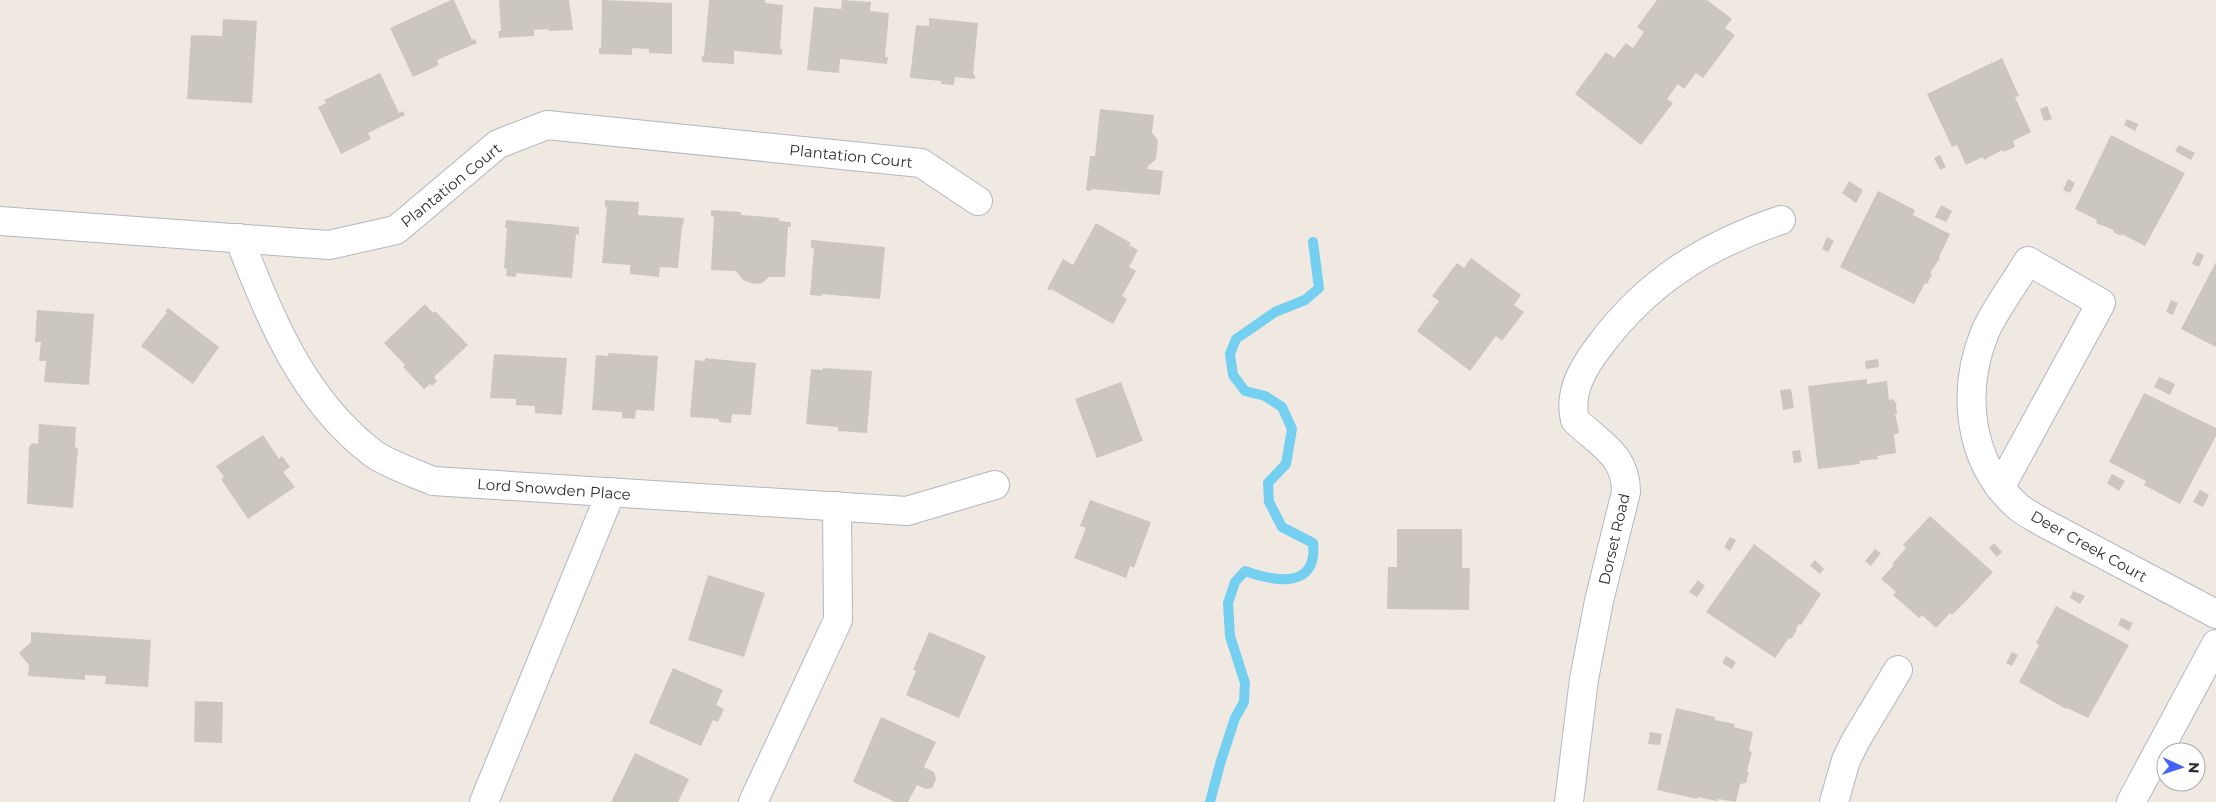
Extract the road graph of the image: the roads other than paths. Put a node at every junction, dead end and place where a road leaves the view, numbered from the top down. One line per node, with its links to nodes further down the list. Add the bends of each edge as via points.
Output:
1 (978, 201): 4 (street, Plantation Court, via 921,163 547,126 498,144 396,230 329,244)
2 (1781, 220): 14 (street, Dorset Road, via 1720,244 1679,269 1627,311 1581,373 1573,401 1575,420 1612,452 1623,467 1626,492 1584,679)
3 (0, 221): 4 (street, Plantation Court)
4 (238, 238): 7 (street, Lord Snowden Place, via 289,352 329,412 375,455 433,481)
5 (995, 485): 8 (street, Lord Snowden Place, via 907,511)
6 (2000, 488): 6 (street, Deer Creek Court, via 2101,303 2028,261 1986,330 1973,379 1972,425 1987,469); 9 (street, Deer Creek Court, via 2017,506 2044,523)
7 (611, 492): 8 (street, Lord Snowden Place); 12 (street)
8 (837, 506): 13 (street, via 838,620)
9 (2216, 614)
10 (2216, 644): 16 (street)
11 (1898, 670): 15 (street, via 1846,760)
12 (484, 802)
13 (753, 802)
14 (1569, 802)
15 (1834, 802)
16 (2130, 802)

